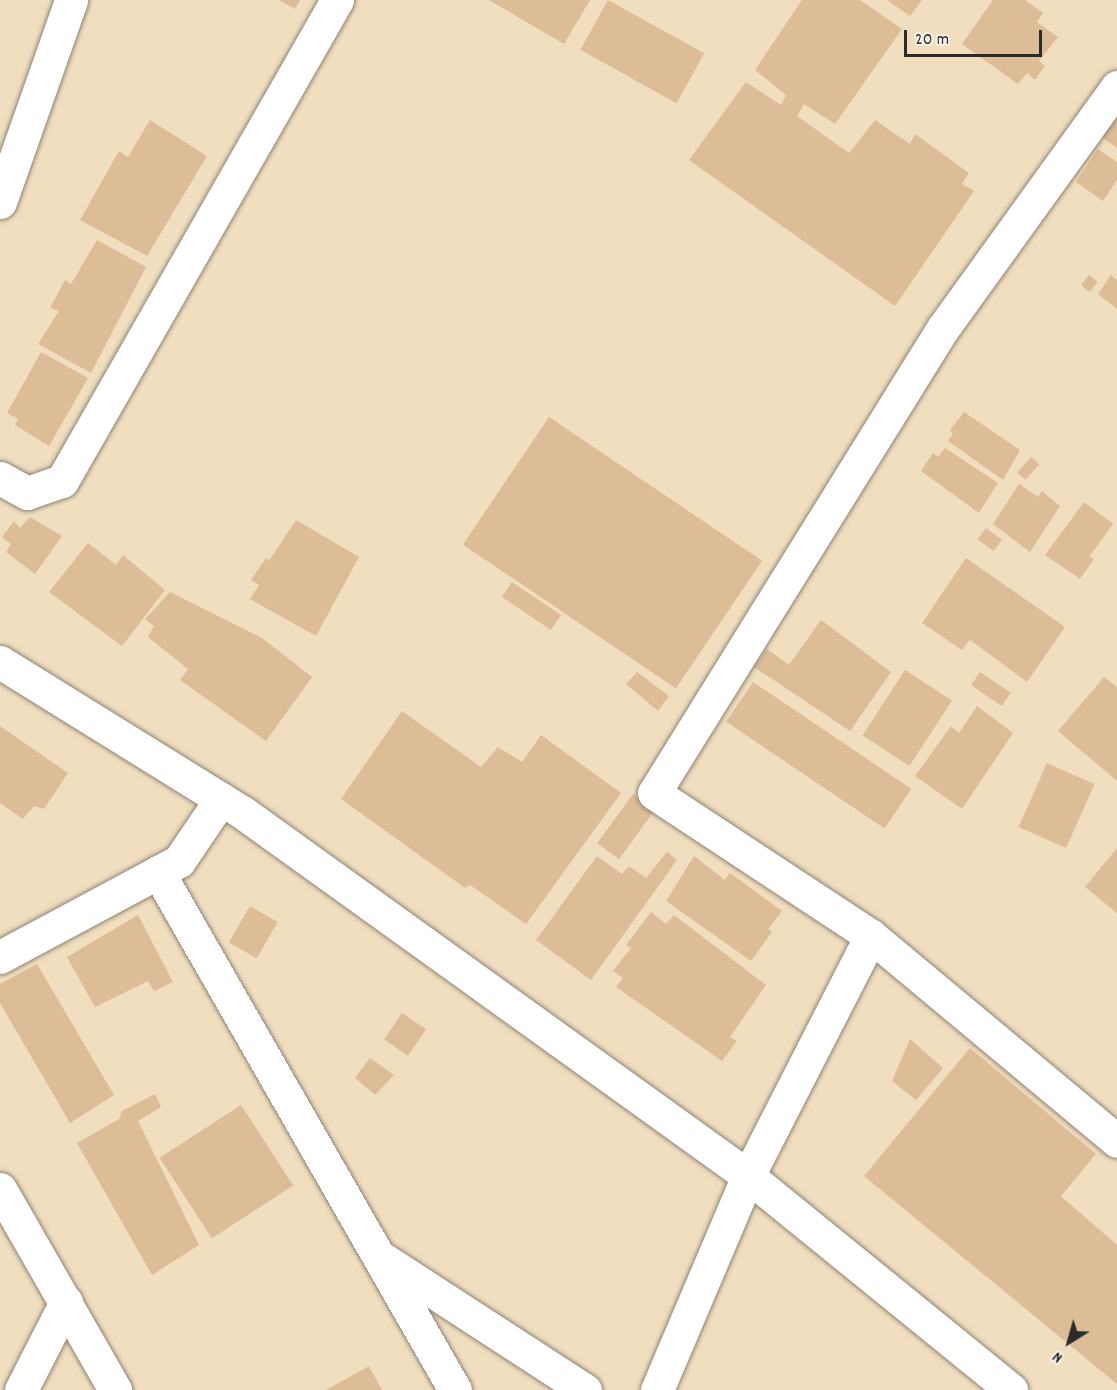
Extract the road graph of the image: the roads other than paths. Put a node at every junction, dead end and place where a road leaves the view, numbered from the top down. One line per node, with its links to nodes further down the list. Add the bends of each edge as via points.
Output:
1 (71, 0): 4 (street)
2 (337, 0): 5 (street, via 62,482 27,493)
3 (1117, 87): 9 (street, via 944,328 654,793)
4 (0, 202)
5 (0, 478)
6 (0, 662): 7 (street)
7 (221, 799): 8 (street, via 179,861); 12 (street)
8 (158, 872): 10 (street); 14 (street)
9 (871, 936): 11 (street); 12 (street)
10 (0, 957)
11 (1117, 1141)
12 (747, 1176): 20 (street); 21 (street)
13 (0, 1189): 15 (street)
14 (378, 1256): 18 (street); 19 (street)
15 (66, 1302): 16 (street); 17 (street)
16 (21, 1390)
17 (115, 1390)
18 (456, 1390)
19 (585, 1390)
20 (657, 1390)
21 (1011, 1390)

